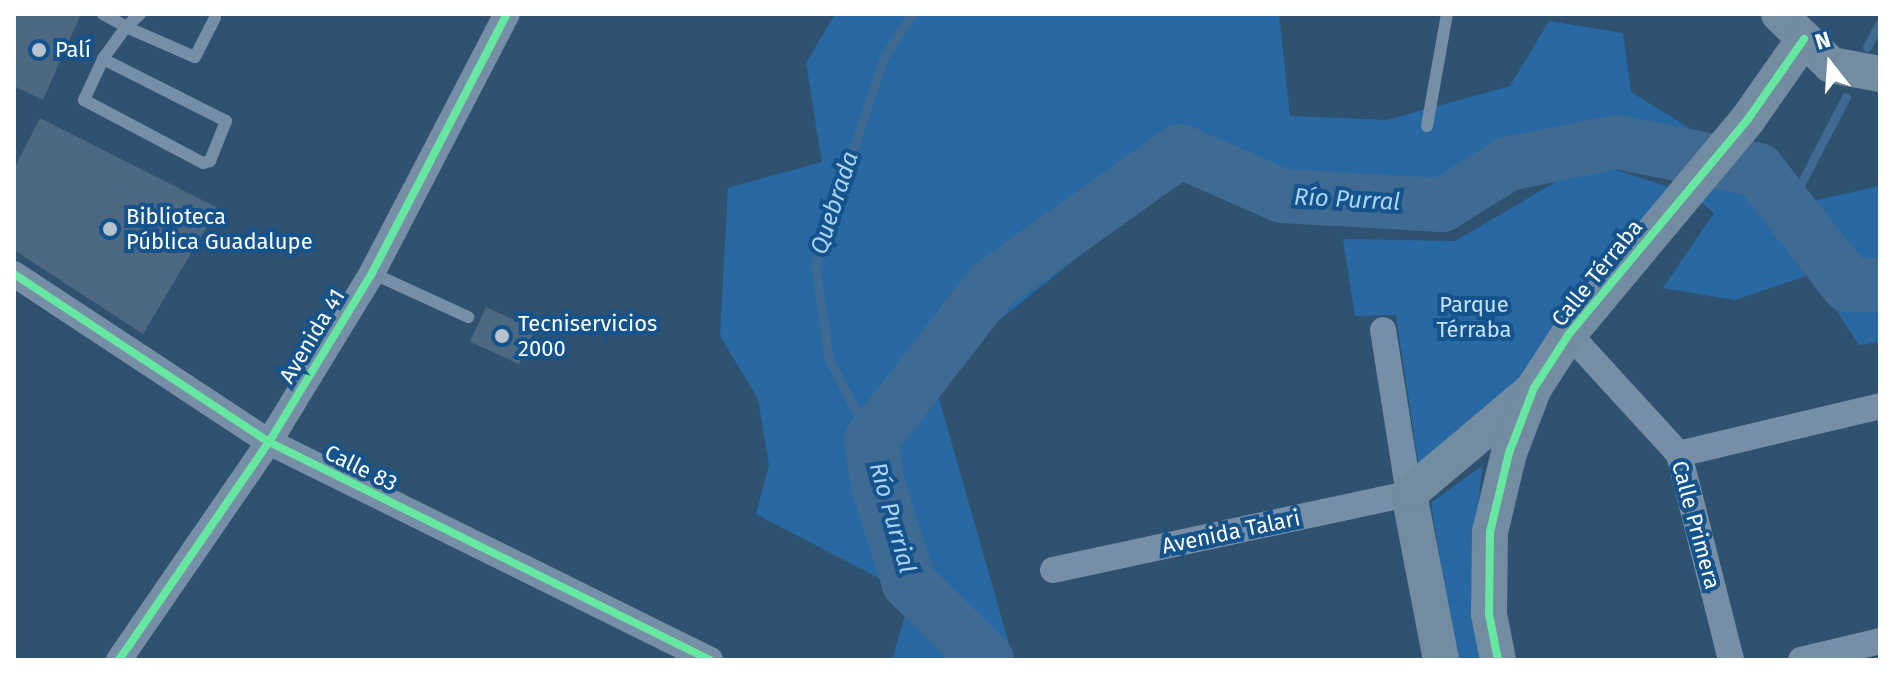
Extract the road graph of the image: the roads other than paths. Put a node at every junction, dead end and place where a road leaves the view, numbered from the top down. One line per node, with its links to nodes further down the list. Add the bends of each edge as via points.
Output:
1 (103, 14): 7 (lane)
2 (140, 14): 7 (lane)
3 (507, 14): 12 (street, Avenida 41)
4 (1447, 14): 11 (lane)
5 (1779, 14): 8 (street)
6 (215, 18): 7 (lane, via 195,57)
7 (126, 27): 9 (lane)
8 (1804, 39): 10 (street, via 1831,65); 16 (street, Calle Térraba, via 1748,119)
9 (103, 59): 9 (lane, via 226,121 210,161 203,163 87,103 84,96)
10 (1880, 74)
11 (1427, 126)
12 (372, 273): 14 (lane); 19 (street, Avenida 41)
13 (14, 274): 19 (street, Calle 83)
14 (468, 317)
15 (1383, 330): 21 (street)
16 (1569, 334): 17 (street, Calle Térraba); 20 (street, Calle Primera)
17 (1534, 388): 21 (street, Calle Térraba); 27 (street, Calle Térraba, via 1509,453 1490,532 1489,614)
18 (1880, 406): 20 (street)
19 (269, 442): 24 (street, Avenida 41); 25 (street, Calle 83)
20 (1679, 454): 28 (street, Calle Primera)
21 (1409, 494): 22 (street, Avenida Talari); 26 (street)
22 (1053, 570)
23 (1880, 641): 29 (street)
24 (119, 660)
25 (710, 660)
26 (1441, 660)
27 (1498, 660)
28 (1731, 660)
29 (1801, 660)

